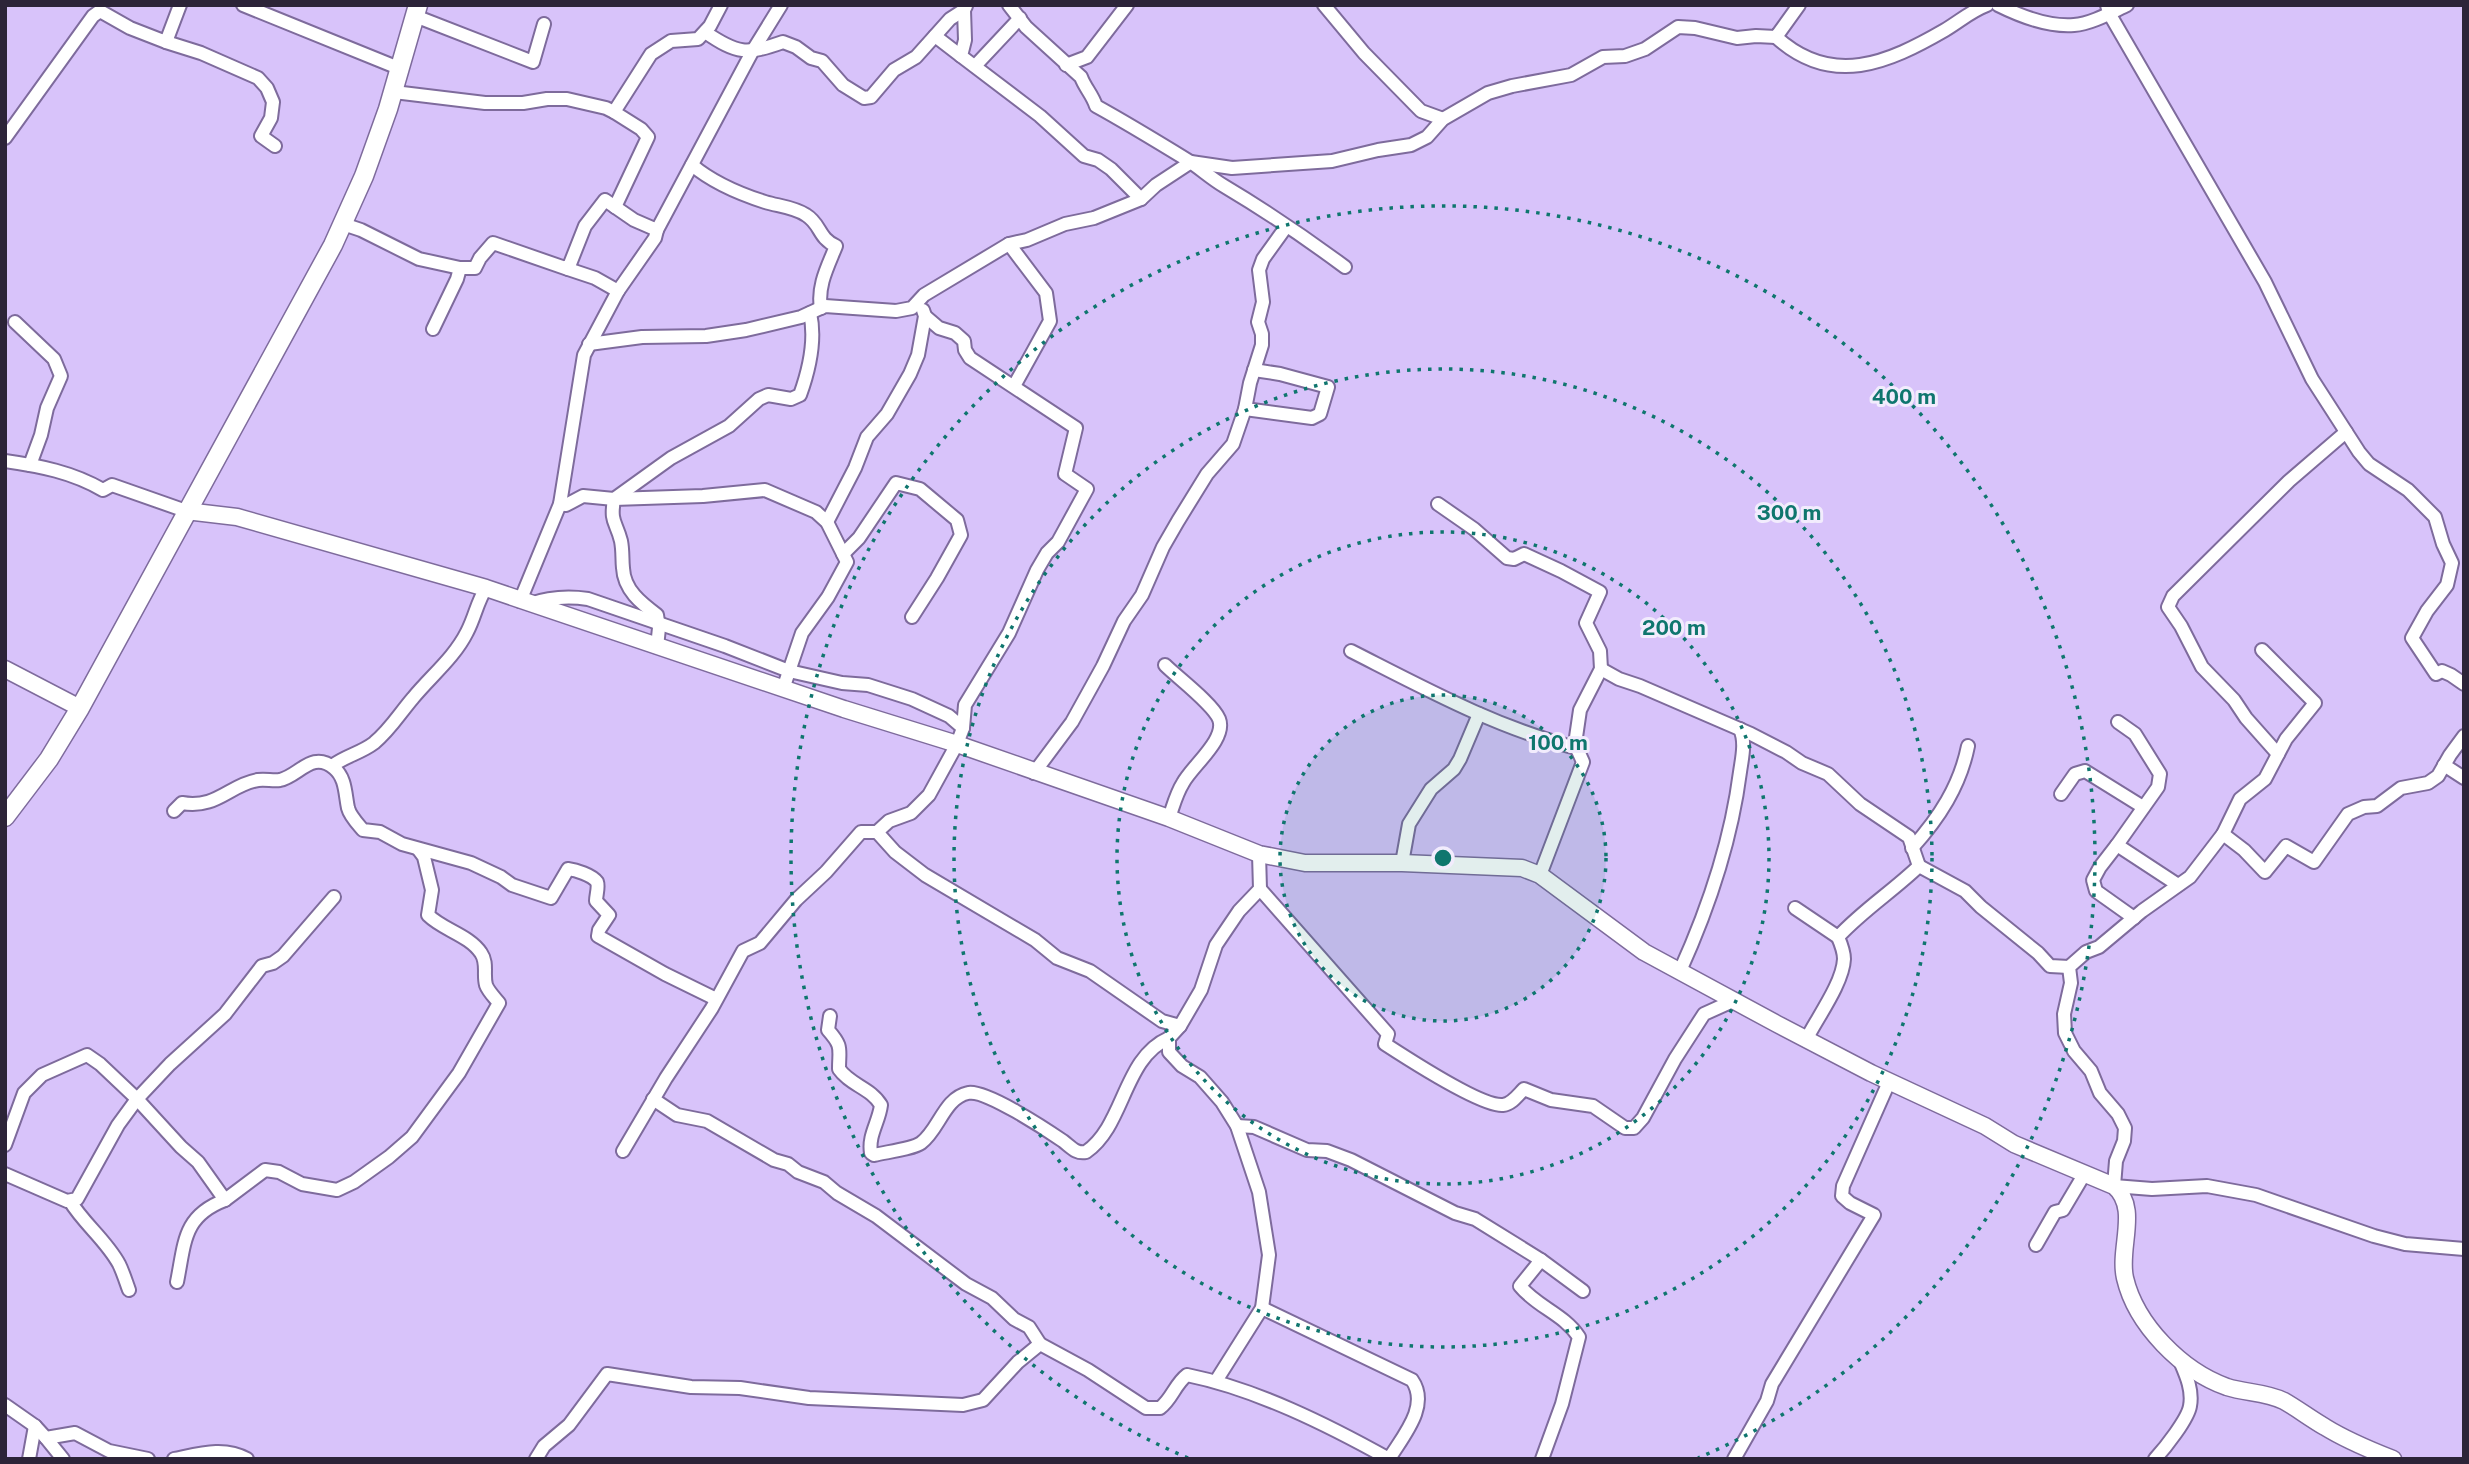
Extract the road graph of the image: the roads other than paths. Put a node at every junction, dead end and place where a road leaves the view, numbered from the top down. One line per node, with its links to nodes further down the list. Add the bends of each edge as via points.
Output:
1 (180, 5): 20 (street)
2 (243, 5): 25 (street)
3 (721, 5): 17 (street)
4 (781, 5): 21 (street)
5 (1009, 5): 15 (street)
6 (1127, 5): 23 (street, via 1087,57)
7 (1324, 5): 28 (street, via 1421,111)
8 (1799, 5): 19 (street)
9 (1987, 5): 19 (street, via 1896,57 1860,66 1817,61 1792,51)
10 (1998, 5): 13 (street, via 2047,22 2076,25)
11 (2127, 5): 13 (street)
12 (965, 8): 18 (street); 22 (street)
13 (2108, 9): 52 (street, via 2264,282 2312,379)
14 (417, 11): 16 (street, via 533,62); 25 (main road)
15 (1020, 18): 23 (street); 24 (street)
16 (544, 24)
17 (705, 32): 21 (street, via 728,46); 27 (street, via 698,39 671,41 651,54)
18 (935, 36): 21 (street, via 916,57 894,70 871,97 864,98 843,85 822,61 783,41); 22 (street)
19 (1776, 37): 28 (street, via 1737,38 1678,27 1645,50 1625,57 1603,57 1571,75 1489,93)
20 (166, 42): 29 (street, via 100,11); 30 (street, via 258,79 273,102 261,136)
21 (752, 52): 32 (street)
22 (961, 56): 24 (street)
23 (1066, 65): 31 (street, via 1081,77 1096,106)
24 (975, 66): 33 (street, via 1084,156 1111,169)
25 (401, 69): 26 (main road)
26 (394, 92): 27 (street, via 485,103 567,99); 35 (main road)
27 (614, 112): 34 (street, via 648,137)
28 (1443, 119): 31 (street, via 1427,138 1411,145 1332,161 1232,167)
29 (5, 138)
30 (275, 146)
31 (1191, 162): 33 (street); 36 (street)
32 (692, 165): 37 (street); 44 (street, via 739,192 806,215 816,223 822,237 835,246)
33 (1141, 199): 38 (street)
34 (615, 207): 37 (street); 41 (street, via 602,202 585,226)
35 (343, 224): 40 (street, via 419,259); 58 (main road)
36 (1286, 227): 39 (street); 49 (street, via 1259,270 1262,345)
37 (657, 230): 42 (street)
38 (1009, 244): 43 (street, via 924,295); 50 (street, via 1046,293 1051,321)
39 (1345, 267)
40 (460, 268): 41 (street, via 475,268 493,243); 47 (street)
41 (568, 269): 42 (street)
42 (618, 291): 48 (street)
43 (920, 302): 44 (street, via 896,311 836,305); 45 (street)
44 (815, 310): 48 (street, via 746,330); 55 (street, via 800,395 759,399 729,426 671,457)
45 (925, 316): 50 (street, via 964,341 970,358); 59 (street, via 910,374 887,414 867,437)
46 (15, 322): 54 (street, via 54,359 61,376)
47 (433, 329)
48 (589, 344): 57 (street, via 580,370)
49 (1254, 370): 51 (street); 51 (street, via 1328,387 1320,414 1312,418)
50 (1014, 386): 77 (street, via 1076,428 1065,474 1087,489 1058,542 1047,552 1005,641 965,705)
51 (1245, 410): 86 (street, via 1233,444 1207,474 1163,547 1142,595 1072,722)
52 (2346, 432): 72 (street, via 2369,464 2435,517 2452,563 2447,585 2412,638 2436,674 2442,671); 83 (street, via 2288,481 2168,603 2202,667)
53 (5, 461): 54 (street)
54 (30, 465): 58 (street, via 54,469 103,490 112,485)
55 (614, 499): 57 (street, via 583,496); 59 (street, via 765,490); 64 (street, via 612,522 619,534 627,585 638,602 657,615)
56 (1438, 504): 70 (street, via 1507,558 1524,554 1600,592 1586,623 1600,651)
57 (560, 505): 62 (street)
58 (186, 512): 61 (street, via 237,517); 74 (main road)
59 (827, 522): 60 (street)
60 (843, 554): 63 (street, via 896,483 920,489 957,520 961,535); 71 (street, via 847,562 802,633)
61 (486, 588): 62 (street); 85 (street, via 457,649 396,721 374,744)
62 (525, 603): 64 (street, via 548,597 579,598); 65 (street)
63 (912, 617)
64 (659, 624): 65 (street); 71 (street)
65 (657, 647): 73 (street)
66 (2262, 650): 83 (street, via 2315,703)
67 (1351, 651): 75 (street)
68 (1165, 665): 92 (street, via 1220,720 1219,734 1182,783)
69 (5, 669): 74 (street)
70 (1601, 669): 78 (street); 82 (street, via 1580,710)
71 (789, 671): 73 (street); 77 (street, via 912,699)
72 (2464, 684)
73 (783, 688): 80 (street)
74 (80, 708): 91 (main road)
75 (1479, 714): 82 (street); 99 (street, via 1454,769 1431,789 1409,824)
76 (2118, 722): 89 (street, via 2135,734 2160,774 2158,787)
77 (963, 727): 80 (street)
78 (1740, 729): 96 (street, via 1828,774 1860,804 1909,837); 109 (street, via 1743,748 1729,837 1703,920)
79 (2464, 736): 84 (street)
80 (957, 744): 86 (street); 93 (street, via 929,795 911,813 889,821)
81 (1968, 746): 96 (street, via 1949,798)
82 (1576, 748): 101 (street, via 1583,762)
83 (2278, 754): 94 (street, via 2265,779 2240,799)
84 (2444, 765): 87 (street); 94 (street, via 2428,783 2401,788 2377,806 2348,814 2314,862 2286,846 2265,872)
85 (332, 766): 90 (street, via 307,763 281,780 257,780 209,803 182,803); 97 (street, via 344,783 348,809 363,830 380,832)
86 (1034, 773): 92 (street)
87 (2464, 778)
88 (2061, 794): 89 (street, via 2075,774 2085,771)
89 (2143, 807): 95 (street)
90 (173, 811)
91 (5, 817)
92 (1169, 818): 98 (street)
93 (877, 832): 110 (street, via 861,832 760,943 743,951); 113 (street, via 925,875 1035,940 1057,958 1090,971 1162,1021)
94 (2223, 834): 102 (street, via 2190,877)
95 (2117, 845): 102 (street); 106 (street, via 2093,880 2096,891)
96 (1912, 848): 100 (street)
97 (418, 849): 110 (street, via 471,863 512,885 551,898 568,869 576,870 596,881 596,901 609,915 598,936); 125 (street, via 432,890 428,915 483,955 486,986 499,1003 459,1073 412,1136 389,1157 337,1191 265,1170)
98 (1259, 854): 99 (street, via 1305,863); 103 (street)
99 (1402, 863): 101 (street, via 1522,868)
100 (1919, 866): 107 (street); 108 (street, via 1965,891 2050,966)
101 (1540, 875): 109 (street, via 1644,952)
102 (2178, 885): 106 (street)
103 (1260, 890): 111 (street, via 1388,1034 1385,1044 1429,1073 1492,1104 1505,1105 1524,1089 1552,1100 1593,1106 1625,1128 1634,1128 1704,1014); 113 (street, via 1216,945 1201,990)
104 (334, 897): 117 (street, via 283,956 262,966 225,1014)
105 (1795, 908): 107 (street)
106 (2134, 918): 108 (street)
107 (1838, 937): 115 (street, via 1843,965)
108 (2069, 967): 124 (street, via 2065,1033 2125,1128)
109 (1680, 971): 111 (street)
110 (716, 999): 118 (street)
111 (1735, 1000): 115 (street)
112 (830, 1016): 114 (street, via 828,1030 841,1052 839,1069 881,1105 869,1149 874,1155 920,1144 957,1098 969,1092 996,1101 1075,1151 1086,1152 1110,1123 1142,1063 1157,1043)
113 (1180, 1026): 114 (street)
114 (1169, 1038): 119 (street, via 1169,1052 1200,1077)
115 (1806, 1040): 116 (street)
116 (1889, 1082): 122 (street, via 2014,1144); 148 (street, via 1843,1186 1842,1196 1874,1215 1772,1384)
117 (138, 1099): 120 (street, via 87,1055 42,1075 24,1093); 125 (street, via 198,1162); 126 (street, via 118,1125 86,1186)
118 (653, 1100): 121 (street); 134 (street, via 677,1115 707,1121 774,1160 824,1182 992,1298 1029,1327)
119 (1237, 1126): 129 (street, via 1254,1127 1307,1150 1351,1160 1475,1219); 133 (street, via 1259,1192 1269,1255)
120 (5, 1146)
121 (623, 1151)
122 (2085, 1173): 124 (street); 127 (street)
123 (5, 1174): 126 (street)
124 (2114, 1186): 128 (street, via 2207,1186 2256,1195 2405,1244); 135 (street, via 2122,1194 2128,1221 2122,1254 2125,1278 2136,1306)
125 (225, 1200): 130 (street, via 196,1217 187,1230)
126 (70, 1201): 131 (street, via 119,1264)
127 (2036, 1245)
128 (2464, 1249)
129 (1541, 1260): 132 (street); 147 (street, via 1520,1286 1580,1337)
130 (177, 1282)
131 (130, 1290)
132 (1583, 1291)
133 (1262, 1308): 136 (street); 146 (street, via 1412,1380 1419,1404)
134 (1040, 1344): 136 (street, via 1146,1408 1160,1408 1187,1375); 145 (street, via 983,1400 963,1405 809,1398 607,1374 569,1425)
135 (2180, 1362): 149 (street, via 2187,1376 2190,1407); 150 (street, via 2204,1378 2282,1400 2326,1428)
136 (1216, 1381): 146 (street, via 1296,1412)
137 (5, 1405): 138 (street)
138 (35, 1426): 139 (street); 140 (street)
139 (46, 1438): 141 (street); 142 (street, via 75,1433 109,1451)
140 (29, 1459)
141 (63, 1459)
142 (148, 1459)
143 (174, 1459): 144 (street, via 224,1451)
144 (247, 1459)
145 (536, 1459)
146 (1389, 1459)
147 (1542, 1459)
148 (1734, 1459)
149 (2155, 1459)
150 (2393, 1459)

